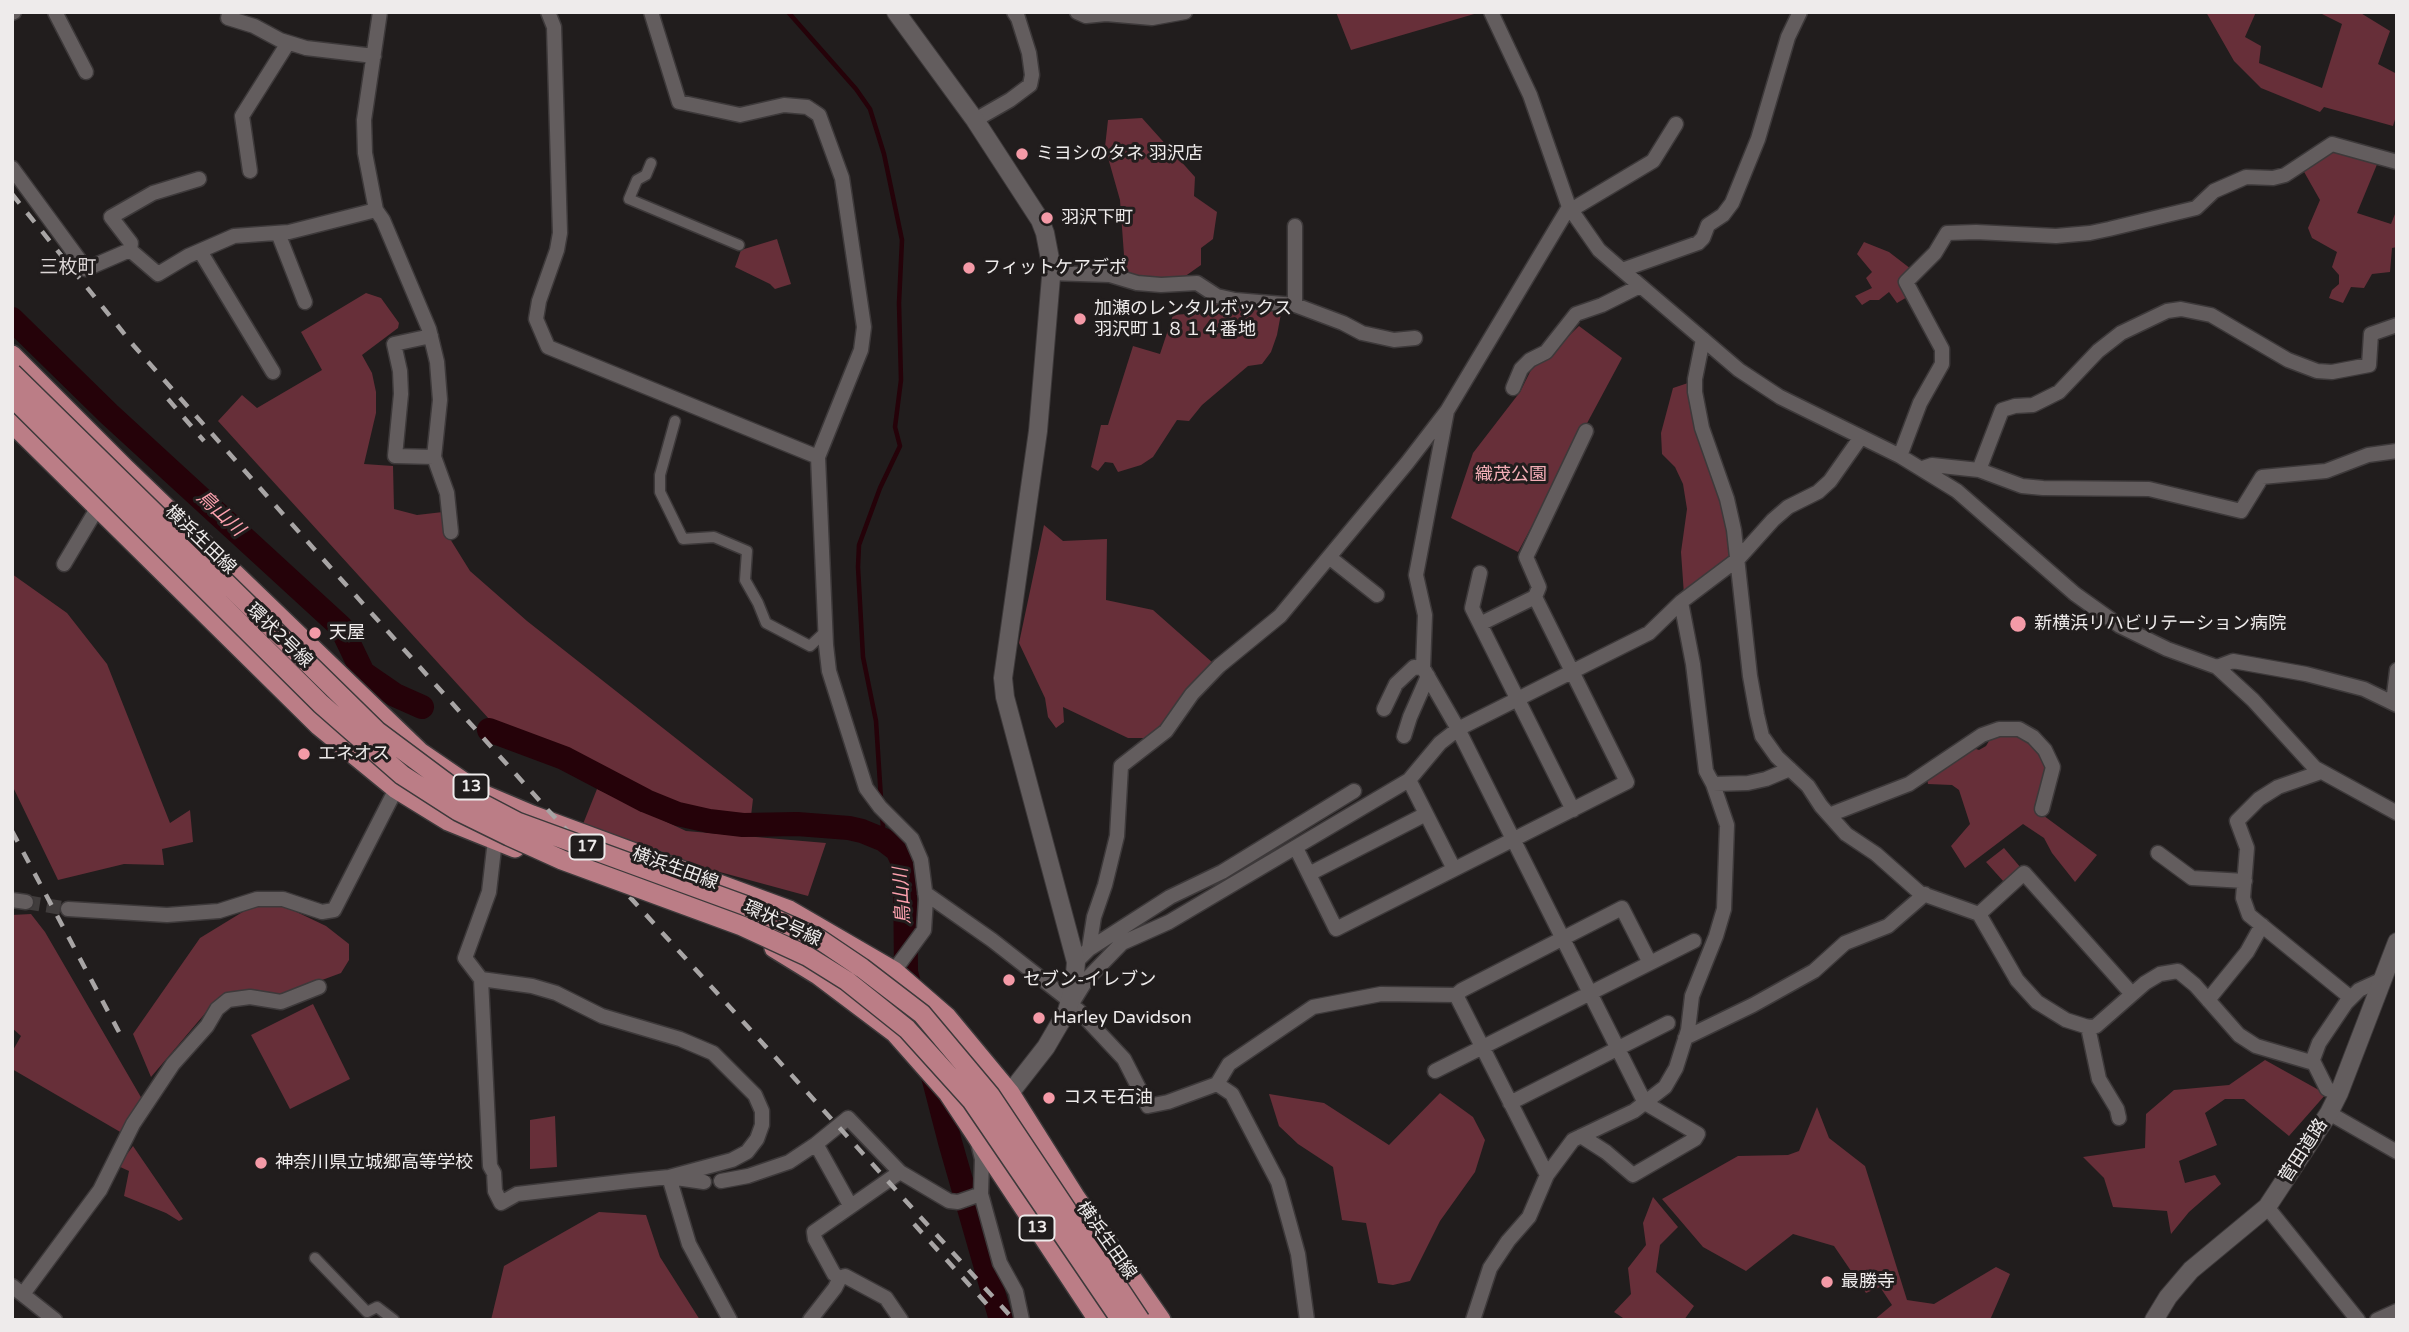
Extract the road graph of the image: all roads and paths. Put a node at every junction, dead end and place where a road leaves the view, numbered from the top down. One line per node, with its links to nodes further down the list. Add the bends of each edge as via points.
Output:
1 (55, 12): 14 (street)
2 (230, 12): 12 (street, via 228,18)
3 (380, 12): 13 (street)
4 (548, 12): 51 (street, via 554,27 560,233 536,319 548,347)
5 (651, 12): 51 (street, via 679,102 740,115 795,104 819,115 842,178 864,327 861,351)
6 (896, 12): 15 (street)
7 (1077, 12): 8 (street, via 1143,18)
8 (1185, 12)
9 (1492, 12): 22 (street, via 1530,95)
10 (1800, 12): 29 (street, via 1732,203 1708,225 1698,243)
11 (1019, 14): 15 (street, via 1030,53 1030,86)
12 (288, 43): 13 (street); 20 (street, via 242,116)
13 (374, 56): 23 (street, via 364,120)
14 (86, 72)
15 (975, 120): 30 (street, via 1040,220)
16 (1676, 124): 22 (street, via 1653,160)
17 (2397, 162): 49 (street, via 2332,144 2285,175 2246,177 2214,191 2196,208 2109,229 2056,236 1947,233 1935,253 1906,282 1941,349 1942,364 1920,403)
18 (650, 163): 26 (street, via 629,199 730,235)
19 (12, 168): 27 (street, via 86,269)
20 (250, 171)
21 (199, 179): 27 (street, via 153,193 111,217 131,243)
22 (1570, 209): 29 (street, via 1599,250); 43 (street)
23 (376, 210): 25 (street); 35 (street)
24 (1295, 226): 33 (street)
25 (278, 233): 28 (street, via 234,236); 32 (street)
26 (740, 245)
27 (130, 250): 28 (street, via 158,274)
28 (200, 251): 39 (street)
29 (1622, 270): 31 (street)
30 (1051, 274): 33 (street, via 1197,284 1235,300); 101 (street, via 1035,453 1003,678)
31 (1640, 286): 37 (street); 41 (street, via 1576,314 1546,352 1521,369)
32 (305, 302)
33 (1295, 305): 36 (street, via 1362,333 1394,340)
34 (2397, 325): 53 (street, via 2371,334 2369,365 2332,372 2288,360 2211,315 2167,311 2121,333 2059,392 2033,405 2002,410)
35 (431, 335): 50 (street, via 440,400); 50 (street, via 394,344 401,394 395,456)
36 (1415, 338)
37 (1703, 338): 47 (street, via 1739,370 1780,397); 57 (street, via 1695,392 1702,428 1727,499)
38 (12, 355): 103 (main road, 横浜生田線 / 13, via 420,752 480,793 789,910)
39 (273, 372)
40 (12, 373): 152 (main road, 環状2号線 / 17, bridge, via 377,731 456,790 517,822 744,905 819,939 922,1014 990,1095)
41 (1513, 388)
42 (12, 397): 151 (main road, 環状2号線 / 17, bridge, via 321,704 402,775 458,811 562,860 742,926 807,956 847,981 907,1030 972,1101)
43 (1447, 411): 56 (street); 67 (street, via 1416,575 1425,615)
44 (675, 421): 64 (street, via 660,475 660,492 683,540 714,537 747,551 745,580 765,622 810,646)
45 (12, 422): 54 (main road, 横浜生田線 / 13)
46 (1586, 431): 61 (street, via 1527,557 1539,587)
47 (1861, 437): 49 (street); 57 (street, via 1830,481 1788,507)
48 (2397, 451): 53 (street, via 2368,455 2326,471 2262,477 2241,511 2149,489 2021,486)
49 (1900, 456): 52 (street)
50 (434, 457): 55 (street, via 447,493)
51 (818, 457): 64 (street)
52 (1923, 468): 53 (street); 65 (street, via 2120,626)
53 (1979, 470)
54 (98, 507): 58 (street); 78 (main road, 横浜生田線 / 13, via 319,726)
55 (452, 532)
56 (1329, 557): 60 (street); 100 (street, via 1280,616 1192,694 1167,731 1121,766 1117,836)
57 (1738, 559): 62 (street); 74 (street, via 1749,676 1762,736)
58 (64, 564)
59 (1480, 573): 63 (street, via 1472,608)
60 (1377, 595)
61 (1535, 597): 63 (street); 68 (street)
62 (1681, 602): 68 (street, via 1650,633); 77 (street, via 1706,771)
63 (1480, 624): 69 (street)
64 (825, 632): 92 (street, via 829,671 866,788 912,839)
65 (2217, 667): 70 (street, via 2233,661 2306,674 2364,689); 75 (street)
66 (2397, 670): 70 (street)
67 (1426, 672): 71 (street, via 1414,667 1396,684); 72 (street); 73 (street)
68 (1572, 672): 69 (street); 81 (street, via 1627,782)
69 (1518, 699): 72 (street); 81 (street)
70 (2395, 704)
71 (1384, 709)
72 (1458, 729): 76 (street); 85 (street)
73 (1404, 736)
74 (1790, 769): 77 (street, via 1748,783); 84 (street)
75 (2321, 772): 82 (street); 91 (street, via 2278,787 2237,821 2247,848)
76 (1409, 780): 83 (street); 87 (street)
77 (1713, 784): 116 (street, via 1727,825 1726,891 1716,936 1692,996)
78 (396, 789): 86 (main road, 横浜生田線 / 13, via 448,821); 94 (street, via 334,910 322,912 283,899 257,899 219,911 167,915)
79 (1354, 791): 100 (street)
80 (2042, 809): 84 (street, via 2053,767 2045,750 2020,729 2000,729 1982,735 1909,784)
81 (1573, 810): 85 (street)
82 (2397, 813)
83 (1426, 814): 89 (street); 90 (street)
84 (1829, 815): 93 (street, via 1846,834)
85 (1513, 839): 89 (street); 97 (street)
86 (495, 840): 104 (street, via 489,892 465,958); 113 (main road, 横浜生田線 / 13, via 751,933)
87 (1296, 848): 90 (street); 112 (street, via 1169,922 1122,943)
88 (2158, 853): 91 (street, via 2192,878)
89 (1454, 869): 90 (street, via 1336,929)
90 (1308, 874)
91 (2245, 881): 96 (street, via 2243,898 2249,915)
92 (926, 893): 103 (street, via 924,930); 112 (street, via 992,940)
93 (1924, 894): 95 (street); 116 (street, via 1888,926 1844,943 1814,971)
94 (68, 909)
95 (1979, 914): 108 (street, via 2025,873); 115 (street, via 2017,980 2037,1002)
96 (2262, 925): 110 (street); 111 (street)
97 (1563, 938): 102 (street, via 1622,908); 107 (street); 109 (street)
98 (1694, 941): 102 (street)
99 (2397, 942): 105 (street, 菅田道路)
100 (1089, 949): 101 (street)
101 (1076, 962): 112 (street)
102 (1650, 963): 107 (street)
103 (894, 971): 113 (street); 122 (main road, 横浜生田線 / 13, via 947,1017)
104 (481, 979): 134 (street, via 490,1166 501,1203 517,1194); 134 (street, via 556,993 602,1016 680,1039 713,1053 755,1094 762,1125 747,1152)
105 (2383, 979): 110 (street); 123 (street, 菅田道路)
106 (319, 987): 142 (street, via 281,1002 250,997 228,1000 217,1009 133,1124 100,1190)
107 (1590, 993): 117 (street); 118 (street)
108 (2132, 994): 111 (street, via 2160,974 2178,971); 115 (street, via 2096,1026)
109 (1456, 995): 117 (street); 121 (street, via 1381,994 1313,1007 1229,1064)
110 (2351, 998): 119 (street, via 2319,1043)
111 (2208, 1000): 119 (street, via 2239,1035 2256,1046)
112 (1068, 1006): 121 (street, via 1078,1010 1124,1059 1148,1106); 122 (street, via 1046,1047)
113 (863, 1009): 128 (main road, 横浜生田線 / 13, via 895,1033 948,1093)
114 (1668, 1023): 118 (street)
115 (2088, 1027): 127 (street, via 2099,1079)
116 (1685, 1038): 125 (street, via 1676,1068 1664,1087)
117 (1483, 1048): 120 (street); 124 (street)
118 (1618, 1049): 124 (street); 125 (street)
119 (2312, 1062): 123 (street, via 2327,1089)
120 (1435, 1071)
121 (1217, 1084): 154 (street, via 1232,1094 1278,1182 1298,1254)
122 (1010, 1093): 128 (street); 153 (main road, 横浜生田線 / 13)
123 (2339, 1093): 126 (street, 菅田道路)
124 (1510, 1103): 133 (street)
125 (1645, 1103): 129 (street); 129 (street, via 1698,1134 1695,1139 1633,1175)
126 (2329, 1113): 131 (street); 139 (street, 菅田道路)
127 (2119, 1118)
128 (976, 1135): 137 (street, via 982,1159); 150 (main road, 横浜生田線 / 13)
129 (1581, 1136): 133 (street)
130 (816, 1144): 132 (street, via 848,1118); 135 (street, via 789,1162); 138 (street)
131 (2397, 1152)
132 (900, 1171): 137 (street, via 949,1201); 138 (street)
133 (1547, 1175): 155 (street, via 1529,1217 1490,1268)
134 (669, 1177): 136 (street); 146 (street, via 688,1244)
135 (721, 1181)
136 (704, 1182)
137 (981, 1194): 149 (street)
138 (850, 1205): 141 (street, via 814,1232)
139 (2267, 1207): 156 (street, 菅田道路, via 2191,1270); 157 (street)
140 (315, 1258): 145 (street, via 367,1312 377,1307)
141 (839, 1278): 147 (street); 148 (street, via 845,1276 886,1298)
142 (18, 1290): 144 (street)
143 (2397, 1311): 158 (street)
144 (55, 1320)
145 (394, 1320)
146 (730, 1320)
147 (810, 1320)
148 (901, 1320)
149 (1022, 1320)
150 (1098, 1320)
151 (1121, 1320)
152 (1140, 1320)
153 (1161, 1320)
154 (1307, 1320)
155 (1472, 1320)
156 (2154, 1320)
157 (2358, 1320)
158 (2377, 1320)

